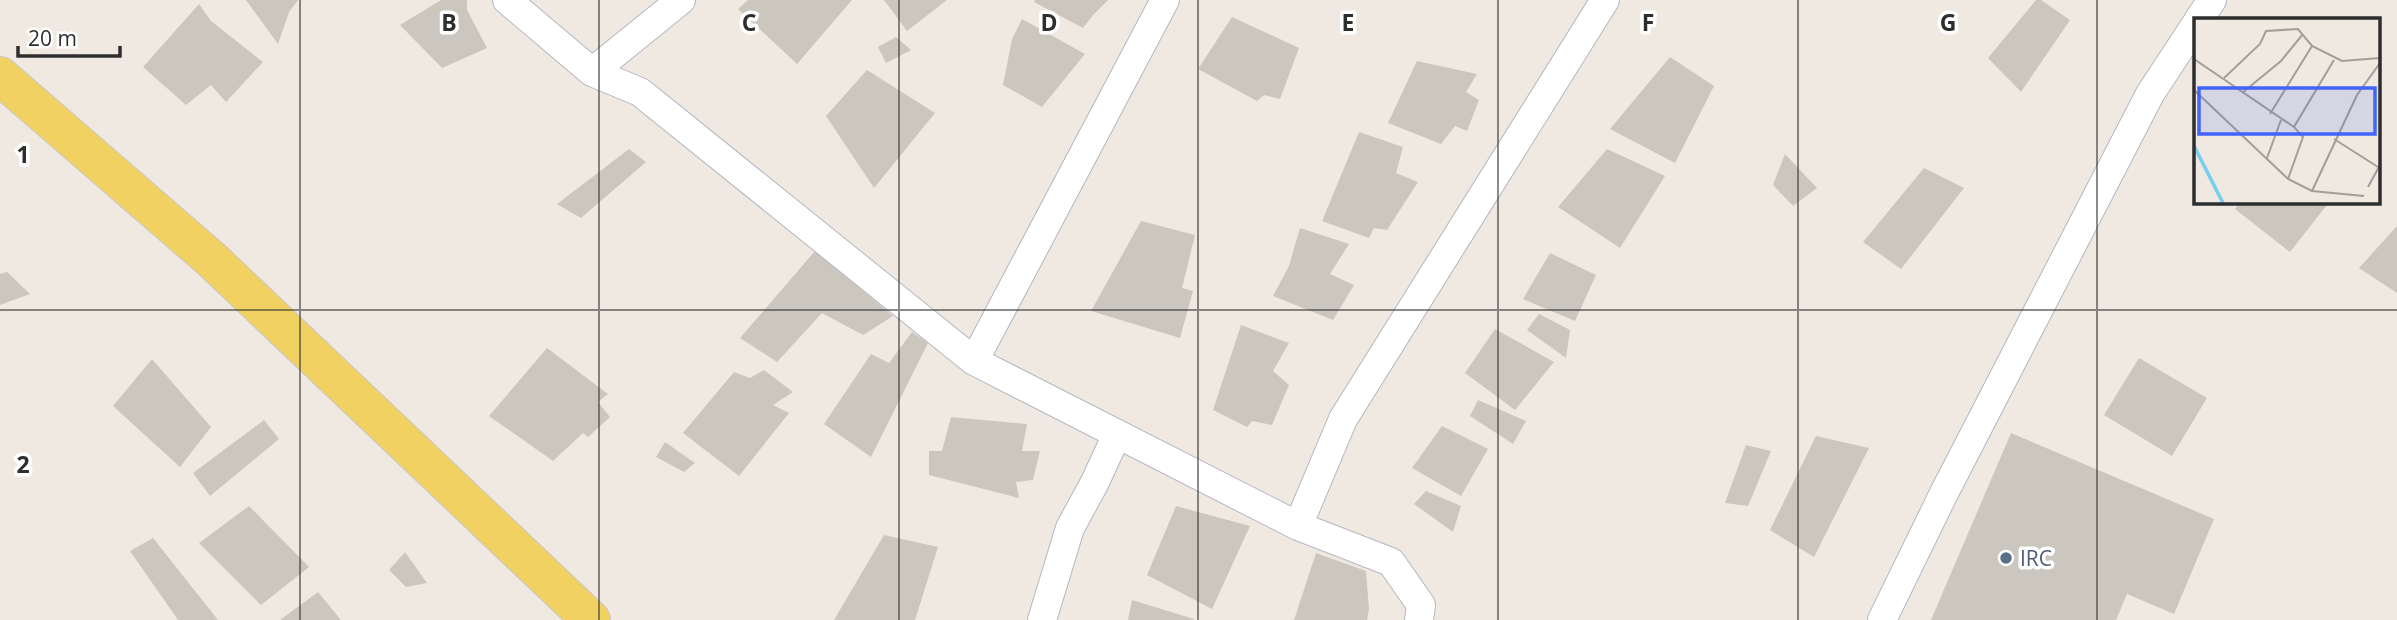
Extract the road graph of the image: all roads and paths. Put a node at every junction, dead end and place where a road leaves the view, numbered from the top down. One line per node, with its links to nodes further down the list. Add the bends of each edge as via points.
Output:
1 (507, 0): 8 (street)
2 (681, 0): 8 (street)
3 (1165, 0): 10 (street)
4 (1605, 0): 12 (street, via 1343,419)
5 (2212, 0): 6 (street)
6 (2200, 18)
7 (2194, 27): 16 (street, via 2150,94)
8 (592, 72): 10 (street, via 640,92)
9 (0, 76): 13 (main road, via 211,259)
10 (974, 360): 11 (street)
11 (1117, 434): 12 (street); 14 (street, via 1070,528)
12 (1298, 526): 15 (street, via 1391,562 1420,605)
13 (591, 620)
14 (1042, 620)
15 (1419, 620)
16 (1882, 620)

